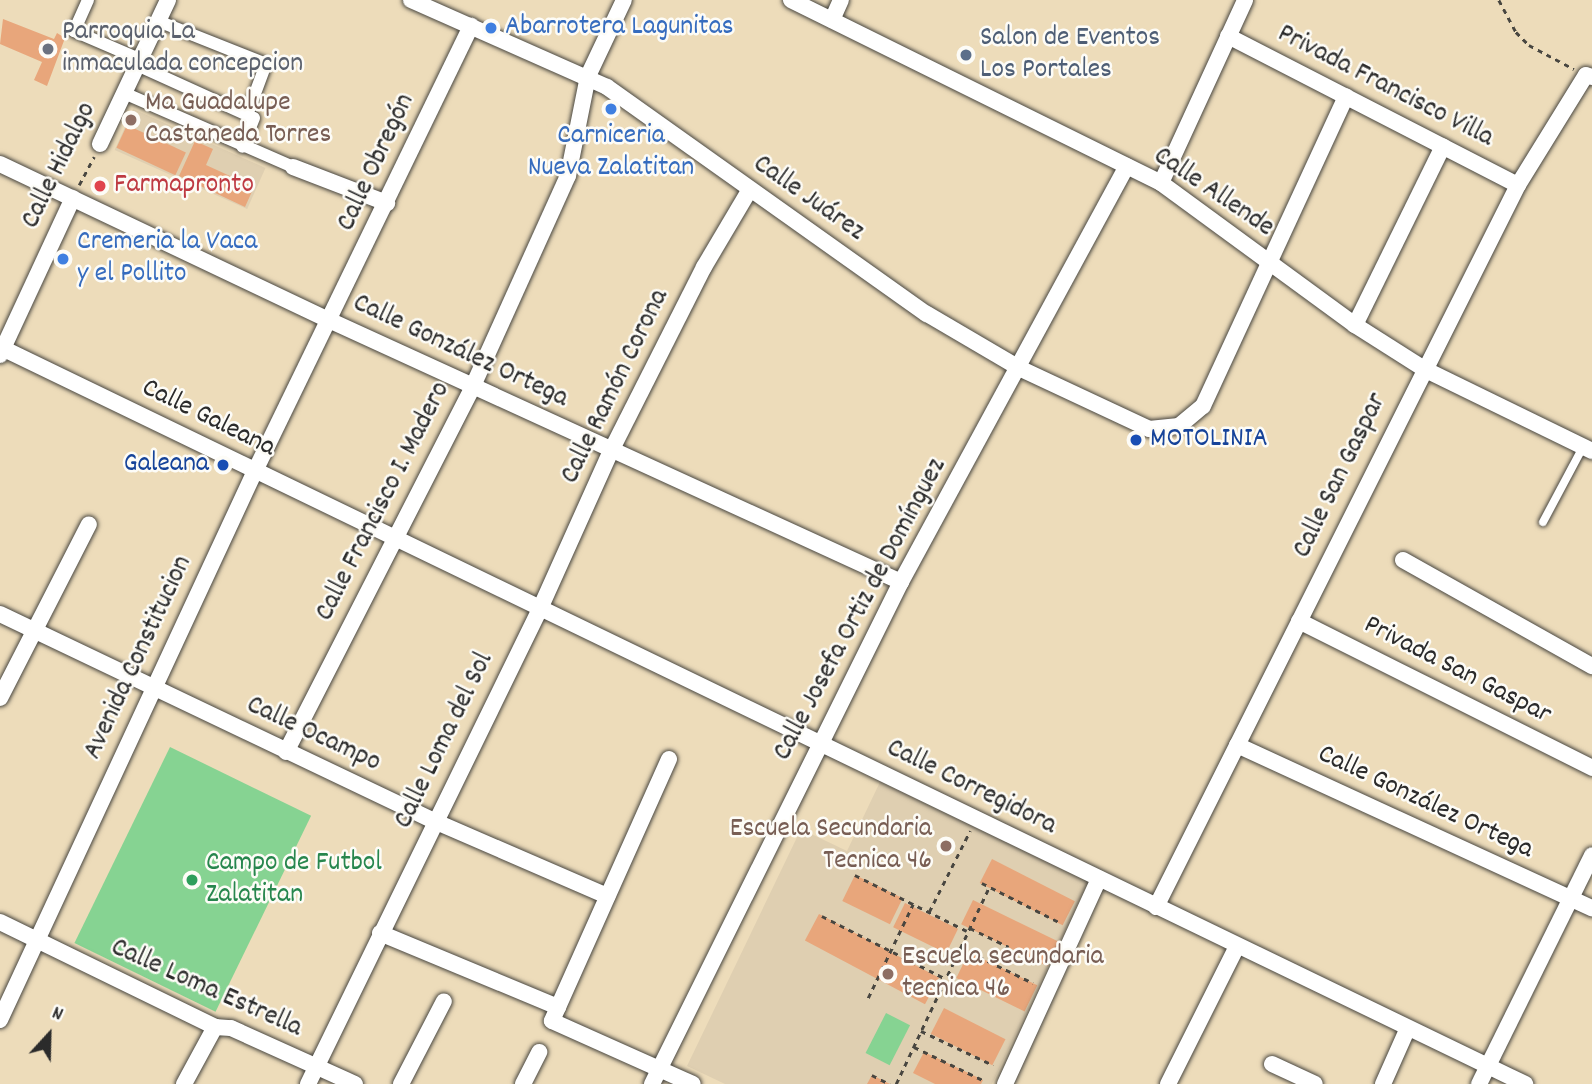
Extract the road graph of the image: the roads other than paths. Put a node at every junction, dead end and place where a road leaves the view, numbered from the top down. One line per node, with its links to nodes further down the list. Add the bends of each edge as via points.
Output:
1 (88, 0): 12 (street, via 74,31)
2 (168, 0): 8 (street, Calle Hidalgo)
3 (411, 0): 10 (street, Calle Juárez)
4 (624, 0): 13 (street, Calle Francisco I. Madero)
5 (791, 0): 9 (street, Calle Allende)
6 (841, 0): 9 (street)
7 (1245, 0): 11 (street)
8 (158, 20): 12 (street, Calle Hidalgo); 17 (street, via 267,64)
9 (832, 20): 22 (street, Calle Allende)
10 (471, 26): 13 (street, Calle Juárez); 28 (street, Calle Obregón)
11 (1228, 36): 16 (street, Privada Francisco Villa); 24 (street)
12 (138, 62): 15 (street, Calle Hidalgo); 17 (street)
13 (588, 76): 26 (street, Calle Juárez); 35 (street, Calle Francisco I. Madero, via 568,176)
14 (1589, 76): 25 (street, Calle San Gaspar)
15 (124, 93): 18 (street, Calle Hidalgo); 20 (street)
16 (1346, 96): 19 (street, Privada Francisco Villa); 29 (street)
17 (247, 115): 20 (street, via 254,118)
18 (100, 145)
19 (1443, 146): 25 (street, Privada Francisco Villa); 31 (street)
20 (242, 147): 23 (street)
21 (0, 164): 27 (street, Calle González Ortega)
22 (1127, 166): 24 (street, Calle Allende); 33 (street, Calle Josefa Ortiz de Domínguez)
23 (293, 167): 28 (street)
24 (1161, 183): 29 (street, Calle Allende)
25 (1518, 185): 34 (street, Calle San Gaspar)
26 (749, 191): 33 (street, Calle Juárez, via 927,314); 37 (street, Calle Ramón Corona, via 704,267)
27 (73, 198): 30 (street, Calle González Ortega); 32 (street, Calle Hidalgo)
28 (387, 204): 30 (street, Calle Obregón)
29 (1272, 265): 31 (street, Calle Allende); 33 (street, Calle Juárez, via 1203,406 1179,426 1149,429)
30 (331, 321): 35 (street, Calle González Ortega); 38 (street, Avenida Constitucion)
31 (1355, 325): 34 (street, Calle Allende)
32 (1, 350): 38 (street, Calle Galeana)
33 (1019, 368): 43 (street, Calle Josefa Ortiz de Domínguez)
34 (1424, 369): 36 (street, Calle Allende); 46 (street, Calle San Gaspar)
35 (473, 386): 37 (street, Calle González Ortega); 41 (street, Calle Francisco I. Madero)
36 (1588, 449): 39 (lane)
37 (611, 451): 43 (street, Calle González Ortega); 44 (street, Calle Ramón Corona)
38 (256, 471): 41 (street, Calle Galeana); 49 (street, Avenida Constitucion)
39 (1543, 522)
40 (89, 524): 47 (street)
41 (394, 539): 44 (street, Calle Corregidora); 53 (street, Calle Francisco I. Madero)
42 (1403, 560): 48 (street)
43 (901, 582): 51 (street, Calle Josefa Ortiz de Domínguez)
44 (539, 611): 51 (street, Calle Corregidora); 56 (street, Calle Loma del Sol)
45 (0, 614): 47 (street, Calle Ocampo)
46 (1299, 621): 52 (street, Calle San Gaspar); 55 (street, Privada San Gaspar)
47 (35, 632): 49 (street, Calle Ocampo); 50 (street)
48 (1592, 666)
49 (153, 689): 53 (street, Calle Ocampo); 65 (street, Avenida Constitucion)
50 (0, 698)
51 (820, 744): 58 (street, Calle Corregidora); 76 (street, Calle Josefa Ortiz de Domínguez)
52 (1237, 745): 60 (street, Calle González Ortega); 61 (street, Calle San Gaspar)
53 (286, 752): 56 (street, Calle Ocampo)
54 (669, 759): 59 (street)
55 (1592, 768)
56 (435, 821): 59 (street, Calle Ocampo); 64 (street, Calle Loma del Sol)
57 (1592, 855): 60 (street)
58 (1099, 879): 61 (street, Calle Corregidora); 84 (street)
59 (607, 896): 68 (street)
60 (1571, 898): 62 (street, Calle González Ortega); 75 (street)
61 (1156, 907): 66 (street, Calle Corregidora)
62 (1592, 908)
63 (0, 922): 65 (street, Calle Loma Estrella)
64 (380, 933): 68 (street); 74 (street, Calle Loma del Sol)
65 (36, 940): 69 (street, Avenida Constitucion); 70 (street, Calle Loma Estrella)
66 (1237, 946): 71 (street, Calle Corregidora); 85 (street)
67 (444, 1001): 80 (street)
68 (555, 1014): 76 (street)
69 (0, 1020)
70 (215, 1027): 74 (street, Calle Loma Estrella, via 231,1028); 77 (street)
71 (1407, 1030): 75 (street, Calle Corregidora); 87 (street)
72 (539, 1052): 81 (street)
73 (1272, 1064): 86 (street)
74 (317, 1066): 78 (street, Calle Loma del Sol); 79 (street, Calle Loma Estrella)
75 (1487, 1067): 88 (street); 89 (street, Calle Corregidora)
76 (660, 1068): 82 (street, Calle Josefa Ortiz de Domínguez); 83 (street)
77 (184, 1084)
78 (308, 1084)
79 (355, 1084)
80 (401, 1084)
81 (523, 1084)
82 (652, 1084)
83 (693, 1084)
84 (1005, 1084)
85 (1168, 1084)
86 (1315, 1084)
87 (1383, 1084)
88 (1479, 1084)
89 (1524, 1084)

